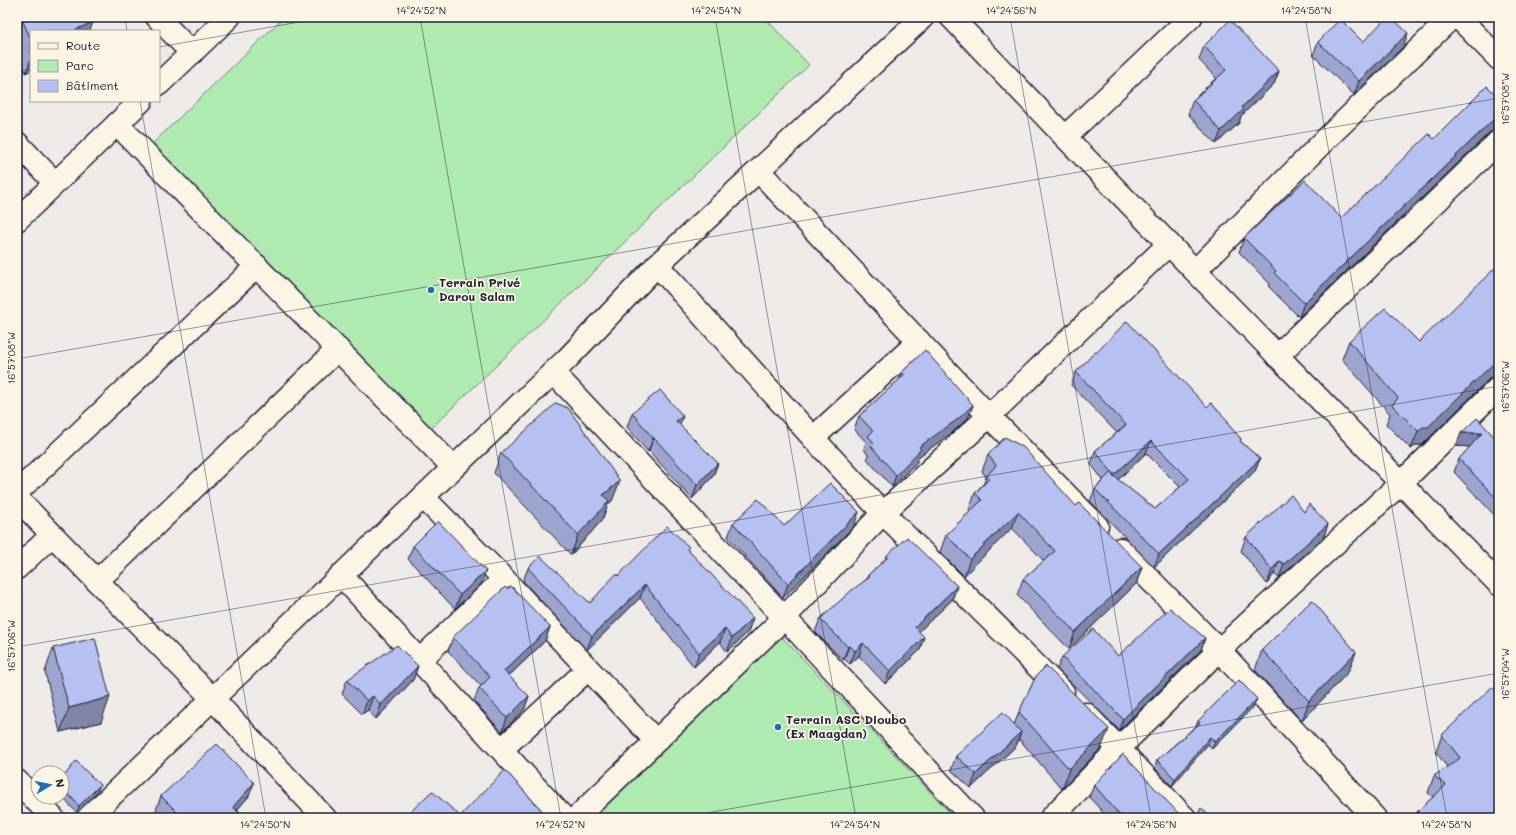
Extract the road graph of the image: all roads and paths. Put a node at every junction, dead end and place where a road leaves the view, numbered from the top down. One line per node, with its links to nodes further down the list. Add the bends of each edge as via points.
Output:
1 (157, 17): 8 (street)
2 (229, 17): 8 (street)
3 (923, 17): 16 (street)
4 (951, 17): 13 (street)
5 (1191, 17): 13 (street)
6 (1452, 17): 22 (street, via 1326,139)
7 (1458, 17): 9 (street)
8 (192, 53): 10 (street)
9 (1499, 59)
10 (160, 83)
11 (140, 102): 12 (street)
12 (117, 124): 17 (street); 21 (street)
13 (1065, 137): 19 (street)
14 (1499, 141): 25 (street)
15 (17, 143): 17 (street)
16 (759, 171): 20 (street); 23 (street)
17 (56, 183): 18 (street)
18 (17, 220)
19 (1169, 244): 22 (street); 28 (street)
20 (657, 265): 26 (street); 29 (street)
21 (257, 266): 24 (street); 32 (street)
22 (1196, 271): 25 (street)
23 (919, 341): 28 (street); 29 (street)
24 (338, 349): 30 (street); 40 (street)
25 (1277, 356): 31 (street)
26 (552, 372): 30 (street); 42 (street)
27 (1499, 387): 31 (street)
28 (989, 416): 35 (street); 43 (street)
29 (813, 438): 35 (street)
30 (453, 467): 33 (street)
31 (1401, 482): 41 (street); 43 (street)
32 (17, 492)
33 (423, 497): 38 (street); 39 (street)
34 (17, 498): 36 (street)
35 (883, 513): 42 (street); 48 (street)
36 (52, 534): 37 (street); 40 (street)
37 (17, 568)
38 (341, 575): 44 (street); 46 (street)
39 (504, 579): 44 (street); 45 (street)
40 (96, 582): 46 (street)
41 (1499, 584)
42 (784, 618): 47 (street); 57 (street)
43 (1219, 650): 48 (street); 51 (street)
44 (420, 660): 49 (street)
45 (588, 669): 47 (street); 49 (street)
46 (212, 698): 53 (street); 54 (street)
47 (656, 741): 56 (street)
48 (1119, 748): 58 (street); 59 (street)
49 (502, 749): 55 (street)
50 (17, 781): 52 (street)
51 (1373, 817)
52 (53, 818)
53 (88, 818)
54 (325, 818)
55 (564, 818)
56 (576, 818)
57 (973, 818)
58 (1051, 818)
59 (1185, 818)

